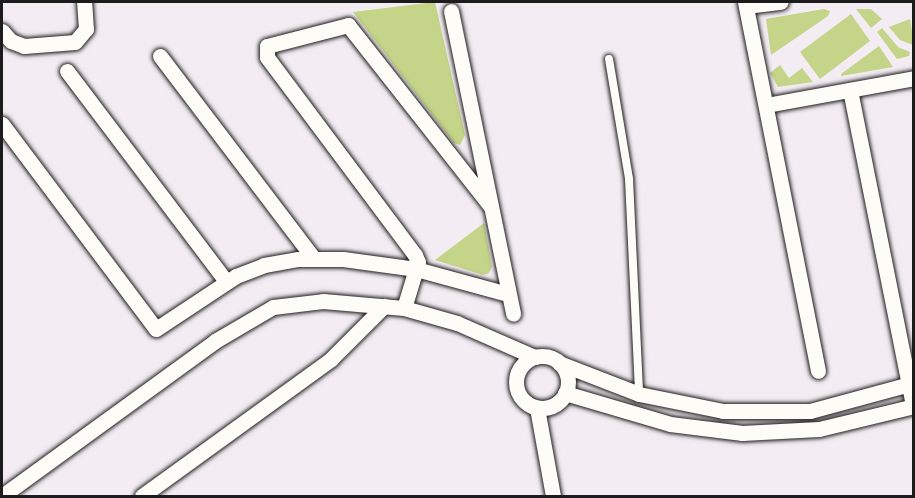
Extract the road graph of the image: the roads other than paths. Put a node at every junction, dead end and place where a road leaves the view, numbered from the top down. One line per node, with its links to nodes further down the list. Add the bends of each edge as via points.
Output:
1 (84, 2): 5 (street, via 86,28 75,42 24,46 11,41)
2 (781, 2): 3 (street)
3 (746, 4): 11 (street)
4 (451, 11): 13 (street)
5 (2, 31)
6 (160, 56): 14 (street)
7 (609, 59): 26 (lane, via 629,179)
8 (67, 71): 16 (street)
9 (914, 78): 10 (street)
10 (850, 90): 11 (street); 24 (street)
11 (766, 105): 23 (street)
12 (2, 124): 16 (street, via 156,329)
13 (491, 207): 15 (street, via 348,25 269,44 267,57 415,255); 17 (street)
14 (314, 259): 15 (street); 16 (street, via 264,265)
15 (416, 269): 17 (street); 19 (street)
16 (225, 281)
17 (508, 294): 20 (street)
18 (384, 306): 19 (street); 29 (street, via 308,300 254,315); 30 (street, via 331,359)
19 (404, 308): 21 (street, via 457,323)
20 (513, 314)
21 (535, 357): 22 (street); 28 (street, via 520,367 516,384 522,400)
22 (559, 363): 25 (street, via 567,377); 26 (street)
23 (818, 371)
24 (911, 384): 26 (street, via 836,406 764,413 700,408); 27 (street)
25 (565, 393): 27 (street, via 670,424 742,433 819,429); 28 (street, via 554,405)
26 (639, 394)
27 (914, 406)
28 (537, 408): 31 (street)
29 (2, 496)
30 (142, 496)
31 (554, 496)

